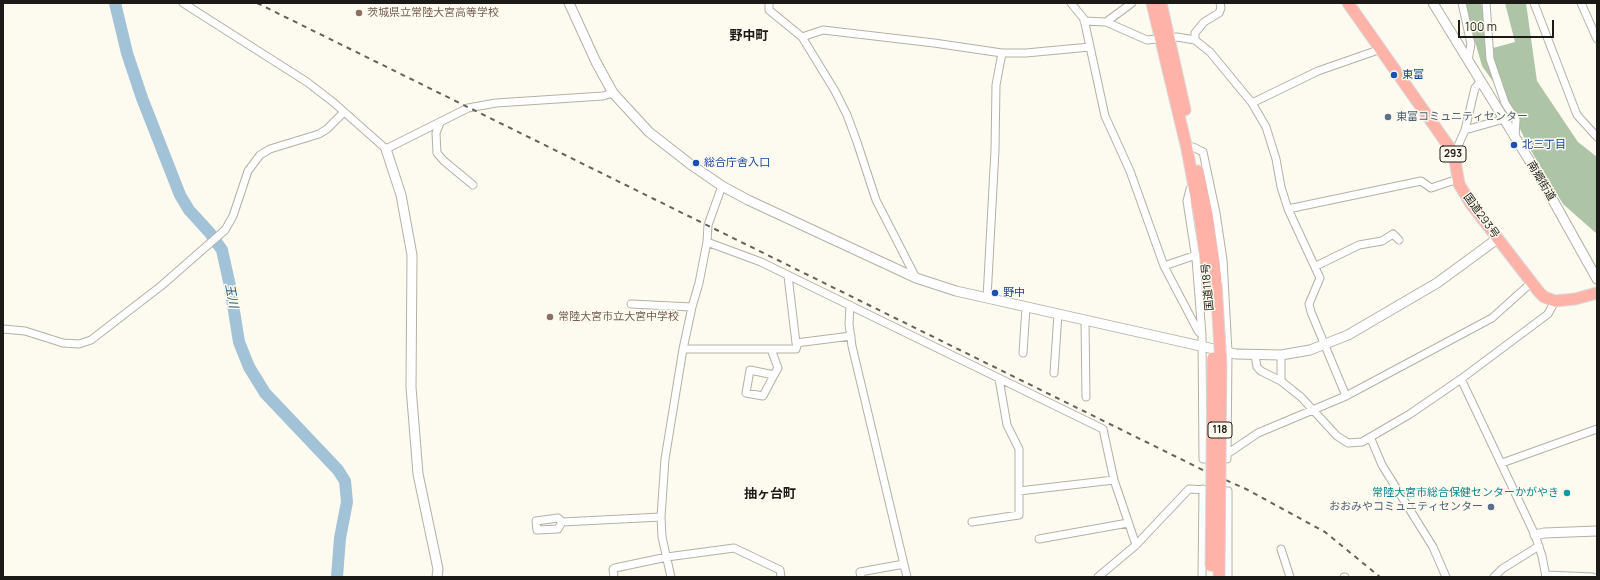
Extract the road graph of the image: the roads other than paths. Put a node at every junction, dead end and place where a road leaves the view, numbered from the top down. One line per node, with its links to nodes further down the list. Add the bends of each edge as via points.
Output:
1 (183, 3): 28 (street, via 307,82)
2 (569, 3): 26 (street)
3 (769, 3): 17 (street, via 769,10)
4 (1071, 3): 15 (street)
5 (1132, 3): 16 (street)
6 (1152, 3): 18 (highway, 国道118号 / 118)
7 (1161, 3): 18 (highway, 国道118号 / 118)
8 (1220, 3): 20 (street, via 1219,13 1195,33)
9 (1348, 3): 22 (highway, 国道293号 / 293)
10 (1433, 3): 24 (street, 南郷街道)
11 (1462, 3): 24 (street, via 1471,44)
12 (1486, 3): 33 (street, via 1490,59 1505,103 1516,120)
13 (1534, 3): 31 (street, via 1577,115)
14 (1581, 3): 19 (street)
15 (1084, 21): 16 (street); 21 (street)
16 (1106, 22): 18 (street, via 1147,40)
17 (802, 38): 23 (street, via 823,30); 50 (street, via 847,115 876,200)
18 (1165, 38): 20 (street); 35 (highway, 国道118号 / 118); 41 (highway, 国道118号 / 118)
19 (1597, 39)
20 (1195, 40): 27 (street, via 1210,52)
21 (1090, 47): 23 (street); 47 (street, via 1105,116 1130,170)
22 (1381, 49): 27 (street, via 1318,71); 37 (highway, 国道293号 / 293)
23 (1002, 53): 55 (street, via 996,85)
24 (1468, 60): 25 (street, 南郷街道)
25 (1480, 81): 29 (street, 南郷街道); 32 (street, via 1475,88)
26 (613, 94): 30 (street, via 480,105 468,108); 40 (street, via 649,132)
27 (1252, 103): 42 (street, via 1266,127)
28 (344, 112): 36 (street); 63 (street, via 328,129 319,134 270,148 260,155 248,170 233,216 225,230 161,286 86,342 63,343 25,331)
29 (1504, 119): 32 (street); 33 (street, 南郷街道)
30 (440, 123): 36 (street); 39 (street, via 436,133 437,154)
31 (1594, 129): 34 (street)
32 (1465, 130): 37 (street)
33 (1515, 137): 51 (street, 南郷街道)
34 (1597, 137)
35 (1193, 146): 52 (highway, 国道118号 / 118, via 1207,216); 71 (street, via 1203,152 1216,213 1224,268)
36 (386, 149): 103 (street, via 402,195 411,248 411,387 418,474 438,569)
37 (1454, 155): 38 (highway, 国道293号 / 293)
38 (1458, 179): 42 (street, via 1431,188 1421,181); 43 (highway, 国道293号 / 293, via 1468,200)
39 (474, 185)
40 (722, 186): 45 (street, via 708,225); 50 (street)
41 (1194, 187): 46 (street, via 1190,189 1187,201); 52 (highway, 国道118号 / 118)
42 (1288, 209): 48 (street)
43 (1497, 239): 53 (highway, 国道293号 / 293); 67 (street, via 1437,283 1371,323)
44 (1399, 240): 48 (street, via 1393,234 1382,241 1359,245)
45 (707, 242): 49 (street, via 761,262); 59 (street, via 700,284)
46 (1196, 256): 47 (street); 64 (street)
47 (1164, 266): 64 (street)
48 (1316, 266): 67 (street, via 1320,278 1309,304)
49 (788, 276): 58 (street); 66 (street)
50 (916, 278): 55 (street)
51 (1597, 279)
52 (1213, 283): 111 (highway, 国道118号 / 118, bridge); 112 (highway, 国道118号 / 118, bridge, via 1221,376)
53 (1531, 283): 56 (highway, 国道293号 / 293, via 1544,297); 80 (street, via 1492,318)
54 (1597, 292): 56 (highway, via 1575,299)
55 (987, 298): 60 (street)
56 (1555, 301): 78 (street, via 1548,314)
57 (631, 304): 59 (street)
58 (850, 305): 65 (street); 77 (street)
59 (692, 307): 69 (street)
60 (1026, 307): 61 (street); 72 (street)
61 (1058, 314): 62 (street); 75 (street)
62 (1085, 321): 68 (street); 81 (street)
63 (3, 329)
64 (1202, 335): 68 (street)
65 (851, 336): 66 (street); 101 (street)
66 (798, 342): 70 (street, via 796,349)
67 (1326, 344): 74 (street, via 1310,350); 80 (street)
68 (1204, 347): 71 (street); 85 (street, via 1203,459 1227,459)
69 (683, 349): 70 (street); 90 (street, via 665,459)
70 (771, 349): 76 (street, via 778,368)
71 (1228, 352): 73 (street); 85 (street)
72 (1023, 354)
73 (1255, 355): 74 (street); 79 (street, via 1257,367)
74 (1281, 355): 79 (street)
75 (1054, 373)
76 (774, 375): 76 (street, via 763,396 746,393 750,370)
77 (999, 379): 87 (street, via 1102,429); 89 (street, via 1007,425 1019,449)
78 (1461, 379): 84 (street); 86 (street)
79 (1281, 381): 82 (street)
80 (1346, 396): 82 (street)
81 (1086, 397)
82 (1313, 409): 84 (street, via 1342,440 1355,443); 85 (street, via 1258,433)
83 (1597, 429): 86 (street)
84 (1371, 439): 115 (street, via 1382,465 1433,547)
85 (1227, 454)
86 (1502, 463): 95 (street)
87 (1114, 480): 89 (street); 93 (street)
88 (1203, 489): 97 (street, via 1189,488); 110 (street); 113 (street, via 1228,491)
89 (1019, 491): 92 (street, via 1019,515)
90 (661, 517): 91 (street); 100 (street)
91 (562, 522)
92 (972, 522)
93 (1128, 523): 96 (street); 97 (street)
94 (1597, 531): 95 (street)
95 (1535, 535): 98 (street)
96 (1039, 539)
97 (1136, 545): 109 (street)
98 (1539, 546): 102 (street); 116 (street, via 1502,569)
99 (1281, 549): 114 (street)
100 (667, 557): 104 (street, via 615,568); 105 (street); 106 (street, via 734,548 780,570)
101 (904, 564): 107 (street, via 860,572); 108 (street)
102 (1546, 576): 117 (street)
103 (437, 577)
104 (614, 577)
105 (671, 577)
106 (781, 577)
107 (861, 577)
108 (907, 577)
109 (1098, 577)
110 (1202, 577)
111 (1211, 577)
112 (1218, 577)
113 (1228, 577)
114 (1290, 577)
115 (1446, 577)
116 (1494, 577)
117 (1593, 577)

